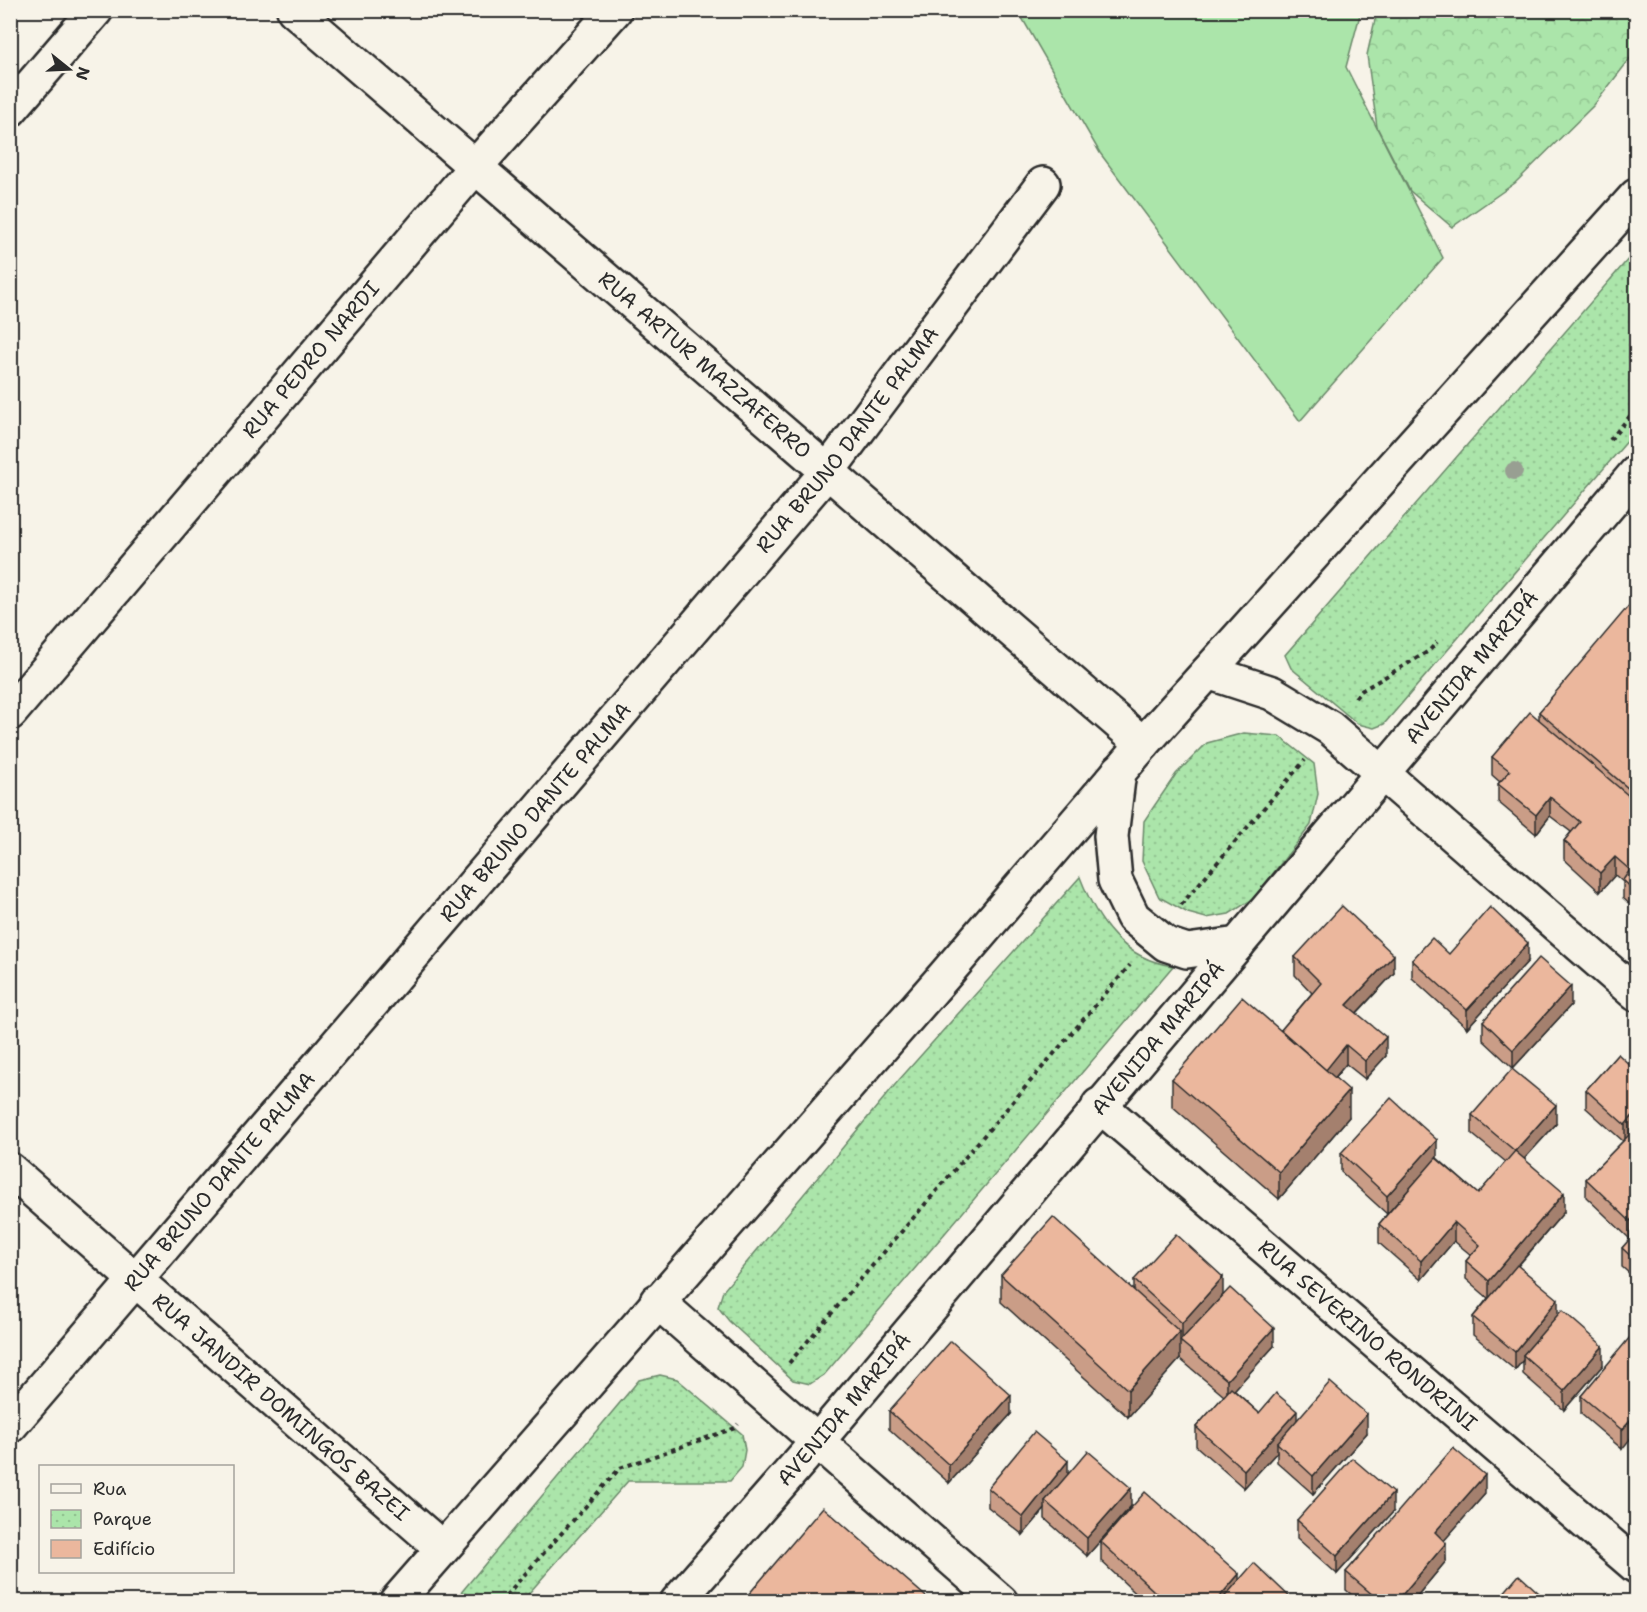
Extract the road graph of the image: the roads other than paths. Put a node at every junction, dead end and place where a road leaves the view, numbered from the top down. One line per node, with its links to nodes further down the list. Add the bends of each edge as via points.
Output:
1 (96, 10): 4 (street)
2 (294, 10): 5 (street, RUA ARTUR MAZZAFERRO)
3 (615, 10): 5 (street, RUA PEDRO NARDI)
4 (10, 110)
5 (475, 167): 8 (street, RUA ARTUR MAZZAFERRO); 11 (street, RUA PEDRO NARDI)
6 (1043, 184): 8 (street, RUA BRUNO DANTE PALMA)
7 (1636, 196): 10 (street)
8 (827, 472): 12 (street, RUA ARTUR MAZZAFERRO); 19 (street, RUA BRUNO DANTE PALMA)
9 (1636, 473): 14 (street, AVENIDA MARIPÁ)
10 (1208, 672): 12 (street); 14 (street, via 1272,693 1330,728)
11 (10, 713)
12 (1143, 744): 13 (street)
13 (1119, 771): 15 (street, via 1111,836 1115,880 1133,918 1166,945 1187,951); 20 (street)
14 (1382, 773): 15 (street, AVENIDA MARIPÁ); 16 (street)
15 (1238, 944): 17 (street, AVENIDA MARIPÁ)
16 (1636, 994)
17 (1099, 1106): 22 (street, AVENIDA MARIPÁ); 24 (street, RUA SEVERINO RONDRINI)
18 (10, 1170): 19 (street, RUA JANDIR DOMINGOS BAZEI)
19 (135, 1280): 21 (street, RUA BRUNO DANTE PALMA); 23 (street, RUA JANDIR DOMINGOS BAZEI)
20 (657, 1301): 22 (street); 23 (street)
21 (10, 1426)
22 (816, 1443): 26 (street, AVENIDA MARIPÁ); 27 (street)
23 (442, 1548): 25 (street)
24 (1636, 1566)
25 (396, 1602)
26 (678, 1602)
27 (1000, 1602)

